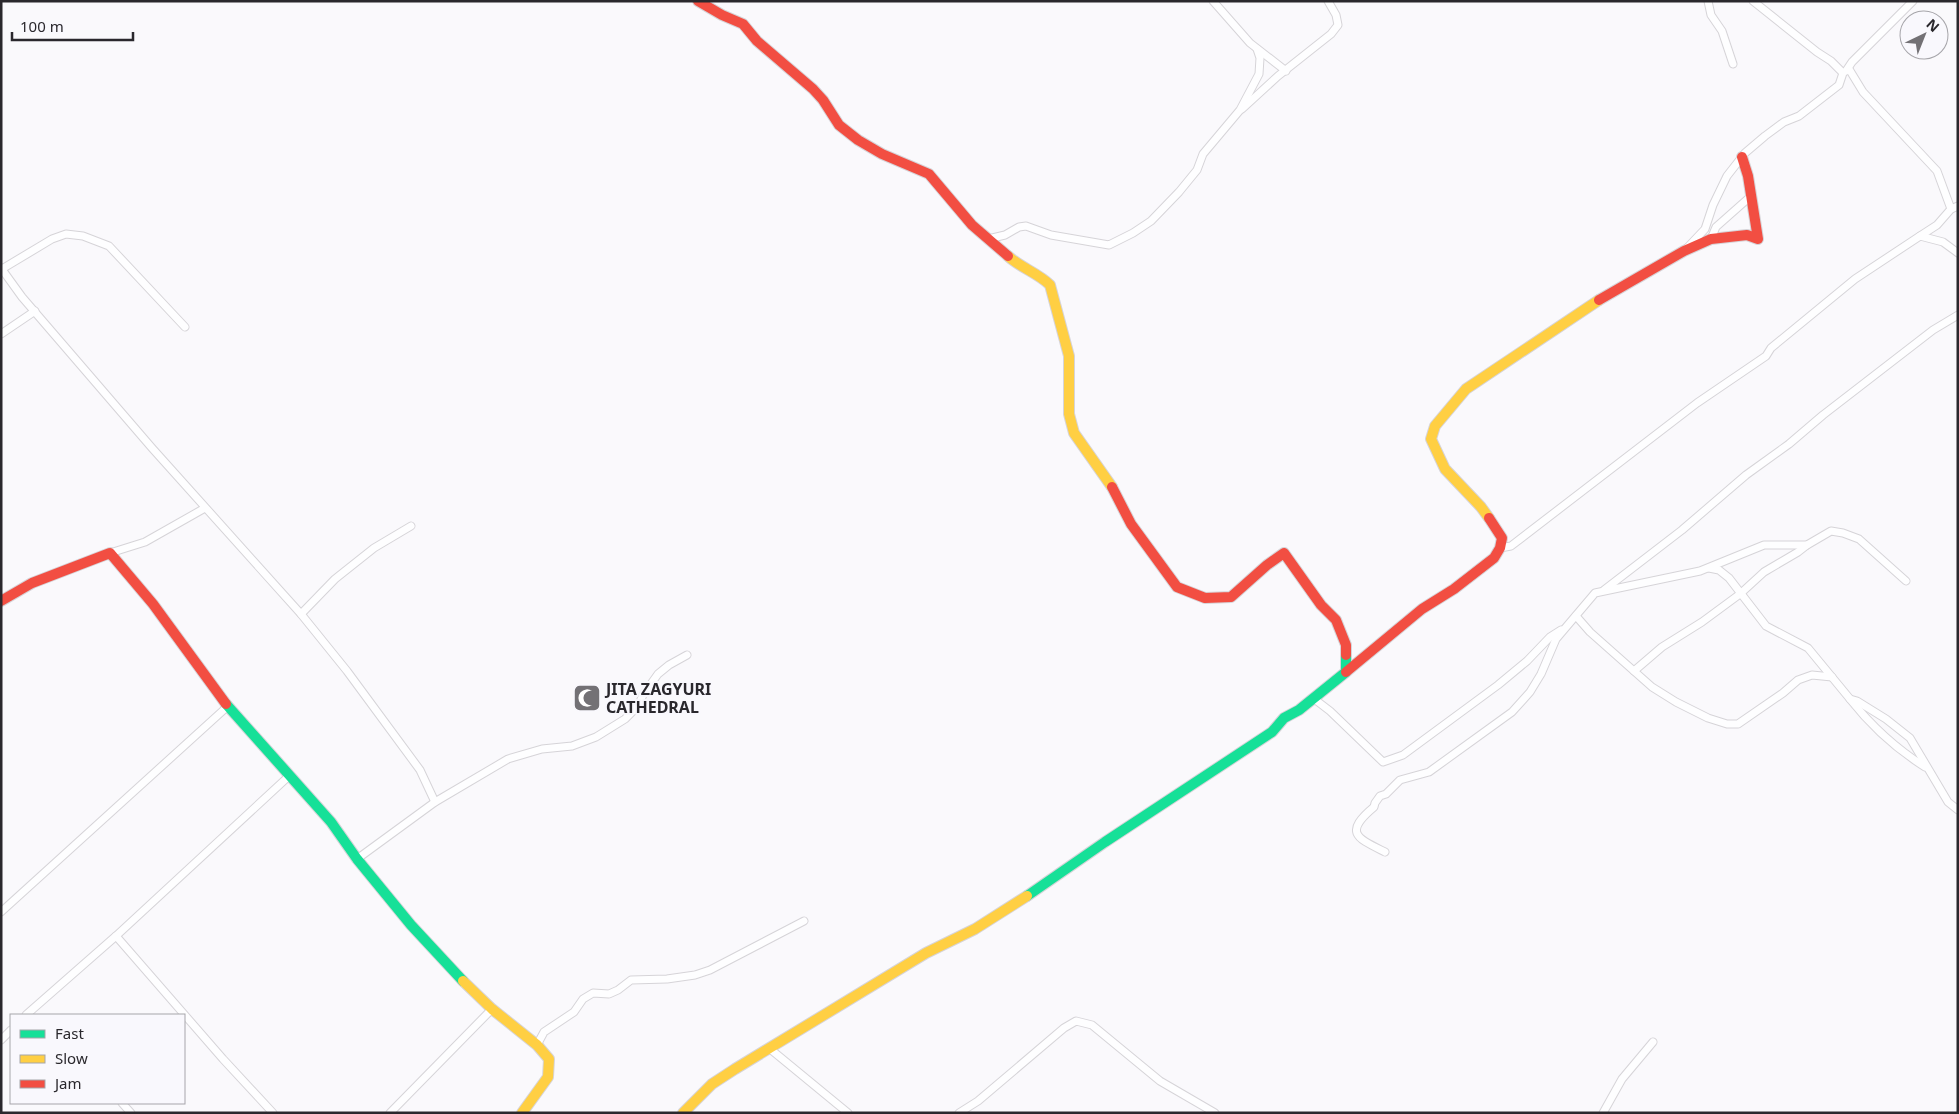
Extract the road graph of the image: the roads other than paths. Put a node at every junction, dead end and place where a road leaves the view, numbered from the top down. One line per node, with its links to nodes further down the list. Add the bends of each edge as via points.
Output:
1 (698, 1): 16 (street, via 743,24 757,42 813,89 839,125 858,140 929,174)
2 (1213, 1): 7 (street)
3 (1328, 1): 9 (street, via 1338,25)
4 (1708, 1): 8 (street)
5 (1753, 1): 10 (street)
6 (1913, 1): 10 (street)
7 (1257, 49): 9 (street); 11 (street, via 1259,74)
8 (1733, 64)
9 (1286, 71): 11 (street)
10 (1846, 71): 12 (street, via 1839,85 1799,116 1765,136); 14 (street, via 1937,171)
11 (1240, 110): 16 (street, via 1203,154 1197,170 1179,192 1151,221 1122,240 1109,245 1026,226 1005,236)
12 (1742, 158): 13 (street); 18 (street, via 1724,183 1705,229)
13 (1751, 196): 17 (street, via 1716,227); 17 (street, via 1758,239 1747,236)
14 (1954, 207): 15 (street, via 1937,225)
15 (1920, 236): 19 (street, via 1943,242); 28 (street, via 1855,279 1771,348 1766,356 1697,403 1511,546)
16 (988, 239): 40 (street, via 1014,262 1050,285 1069,356 1069,414 1074,433 1177,587 1205,598 1231,597 1284,553 1321,605 1336,620 1346,645)
17 (1711, 239): 18 (street)
18 (1684, 251): 28 (street, via 1616,289 1466,389 1434,426 1431,439 1446,469 1496,528 1502,538)
19 (1958, 253)
20 (2, 269): 21 (street); 23 (street, via 52,239 66,234 83,236 109,246)
21 (35, 311): 24 (street); 25 (street)
22 (1958, 315): 32 (street, via 1933,330 1823,415)
23 (185, 327)
24 (1, 334)
25 (206, 508): 29 (street, via 145,542); 35 (street)
26 (411, 526): 35 (street, via 374,548 334,579)
27 (1807, 544): 30 (street, via 1764,545); 31 (street, via 1831,531 1843,533 1859,539); 33 (street, via 1764,572)
28 (1500, 548): 40 (street, via 1494,558 1422,609)
29 (110, 553): 34 (street, via 32,583); 44 (street, via 153,604)
30 (1708, 568): 32 (street); 33 (street, via 1719,570 1729,578)
31 (1906, 581)
32 (1603, 591): 36 (street, via 1595,593)
33 (1740, 594): 39 (street, via 1662,647); 41 (street, via 1766,626 1808,648)
34 (1, 601)
35 (301, 614): 47 (street, via 420,770)
36 (1576, 616): 37 (street); 39 (street)
37 (1567, 627): 42 (street, via 1550,637 1498,685 1392,760 1383,762 1330,710); 49 (street, via 1556,639 1530,692 1512,712 1429,772 1400,780 1380,796 1374,808 1357,824 1356,830 1365,844)
38 (687, 655): 47 (street, via 658,674 632,714 596,737 572,746 512,757)
39 (1634, 671): 41 (street, via 1676,702 1727,724 1738,724 1798,680 1812,675)
40 (1346, 672): 42 (street)
41 (1832, 677): 43 (street)
42 (1313, 698): 62 (street, via 1284,718 1272,732 1007,910 926,953)
43 (1850, 699): 45 (street, via 1878,732); 45 (street, via 1886,719 1910,738)
44 (228, 706): 46 (street); 51 (street)
45 (1928, 769): 48 (street, via 1948,802)
46 (290, 776): 50 (street, via 331,822); 53 (street)
47 (435, 802): 50 (street)
48 (1958, 810)
49 (1385, 852)
50 (357, 859): 54 (street, via 411,925)
51 (1, 912)
52 (804, 921): 61 (street, via 710,970 667,979 630,980 609,994 593,993 583,999 574,1012 544,1032)
53 (116, 936): 55 (street); 56 (street)
54 (492, 1009): 61 (street); 64 (street)
55 (31, 1014)
56 (184, 1014)
57 (185, 1015): 63 (street)
58 (10, 1031): 59 (street)
59 (1, 1040)
60 (1653, 1042): 70 (street, via 1622,1079)
61 (537, 1045): 65 (street, via 548,1059 548,1077)
62 (769, 1048): 66 (street, via 712,1084); 67 (street)
63 (274, 1113)
64 (390, 1113)
65 (522, 1113)
66 (683, 1113)
67 (848, 1113)
68 (959, 1113): 69 (street, via 1076,1021 1092,1025 1160,1081)
69 (1215, 1113)
70 (1603, 1113)

